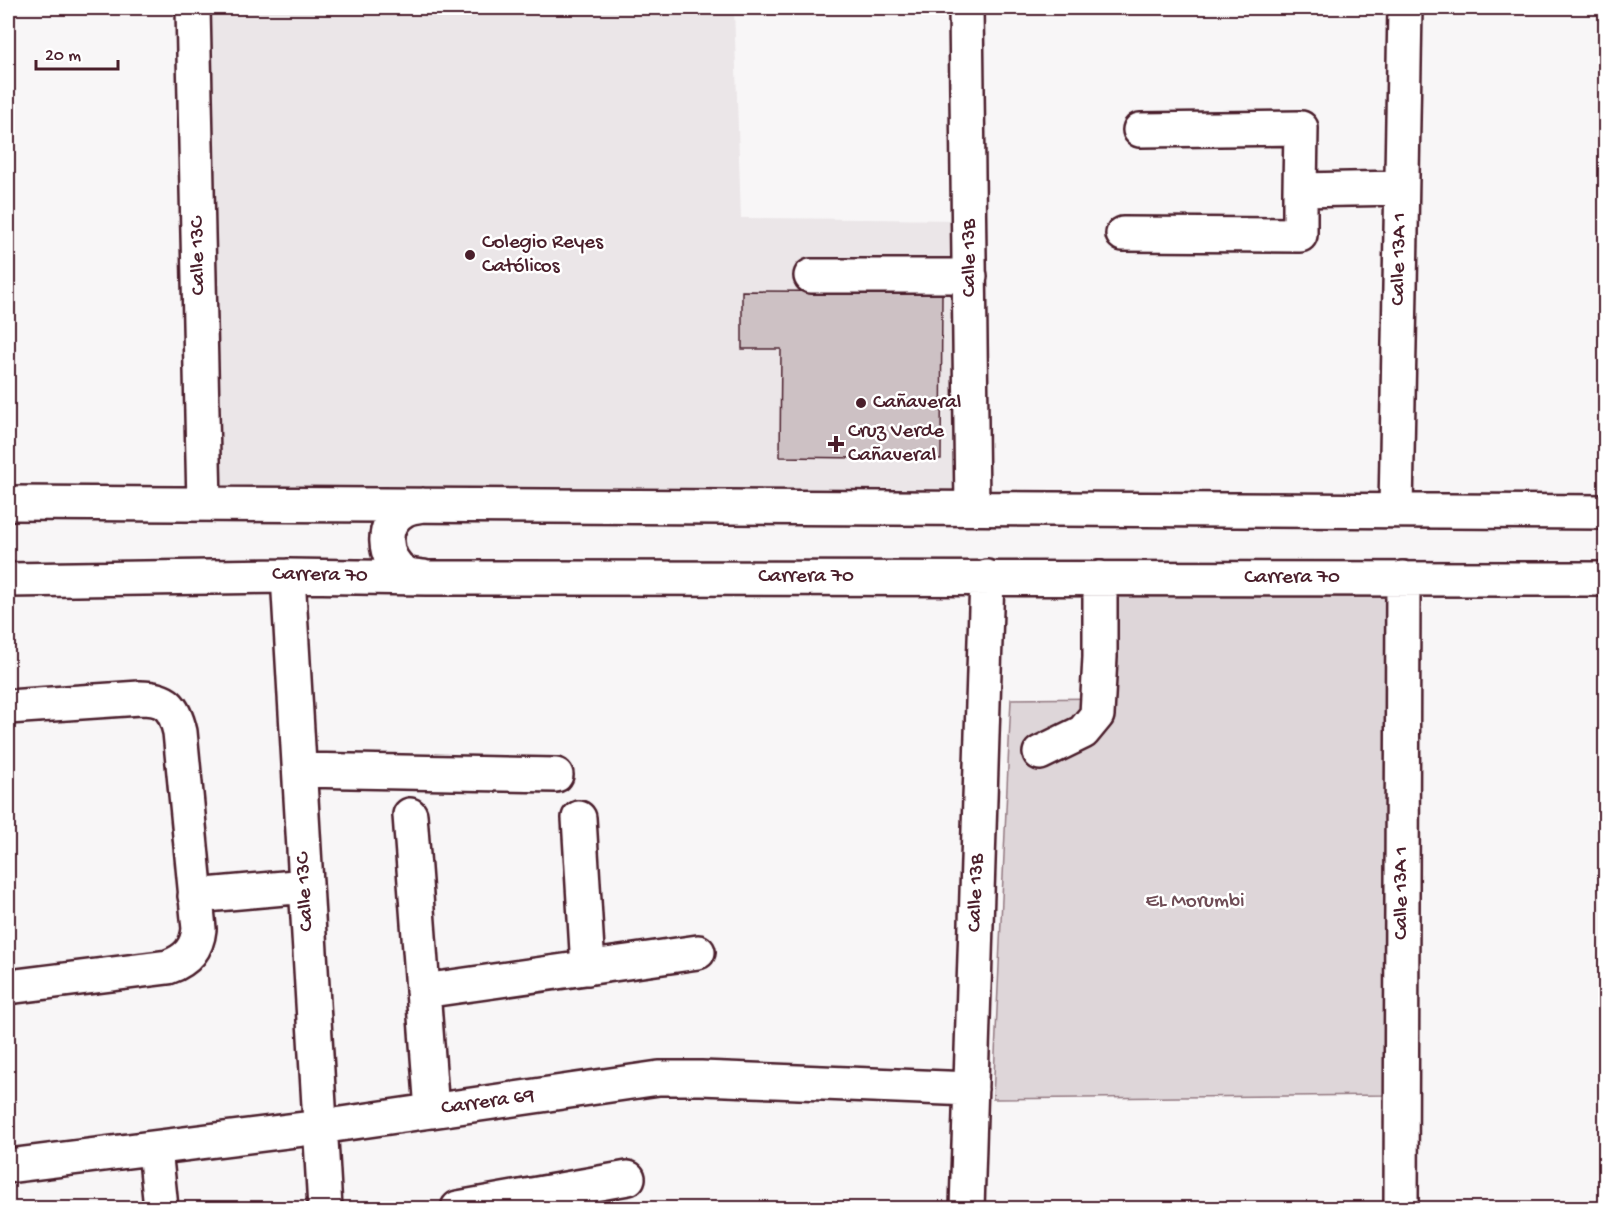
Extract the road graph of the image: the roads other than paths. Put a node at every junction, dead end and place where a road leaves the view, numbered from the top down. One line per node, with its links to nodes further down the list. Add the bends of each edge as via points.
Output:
1 (193, 8): 11 (street, Calle 13C)
2 (966, 8): 9 (street, Calle 13B)
3 (1405, 8): 5 (street, Calle 13A 1)
4 (1140, 130): 6 (street, via 1301,128)
5 (1401, 188): 6 (street); 14 (street, Calle 13A 1)
6 (1300, 190): 7 (street, via 1300,235)
7 (1123, 234)
8 (811, 276): 9 (street)
9 (970, 276): 13 (street, Calle 13B)
10 (8, 503): 11 (street)
11 (204, 504): 12 (street)
12 (423, 505): 13 (street); 18 (street, via 404,510 390,524 386,543 392,561 406,574)
13 (972, 508): 14 (street)
14 (1396, 510): 15 (street)
15 (1605, 512)
16 (288, 576): 18 (street, Carrera 70); 22 (street, Carrera 70); 25 (street, Calle 13C)
17 (987, 577): 18 (street, Carrera 70); 19 (street, Carrera 70); 35 (street, Calle 13B)
18 (426, 578)
19 (1100, 578): 20 (street, Carrera 70); 24 (street, via 1097,714 1083,732)
20 (1403, 578): 21 (street, Carrera 70); 45 (street, Calle 13A 1)
21 (1605, 579)
22 (8, 580)
23 (8, 707): 30 (street, via 140,698 155,698 167,704 177,718 180,732)
24 (1040, 753)
25 (300, 770): 26 (street); 29 (street, Calle 13C)
26 (556, 775)
27 (410, 815): 34 (street)
28 (579, 818): 32 (street)
29 (306, 886): 30 (street); 37 (street, Calle 13C)
30 (195, 896): 33 (street, via 198,939 187,957 178,963)
31 (698, 952): 32 (street)
32 (588, 968): 34 (street)
33 (8, 987)
34 (423, 992): 36 (street)
35 (971, 1089): 36 (street, Carrera 69, via 659,1078); 44 (street, Calle 13B)
36 (432, 1111): 37 (street, Carrera 69)
37 (320, 1127): 38 (street, Carrera 69); 42 (street, Calle 13C)
38 (155, 1149): 39 (street, Carrera 69); 41 (street)
39 (8, 1166)
40 (628, 1178): 43 (street)
41 (161, 1209)
42 (325, 1209)
43 (458, 1209)
44 (967, 1209)
45 (1401, 1209)

